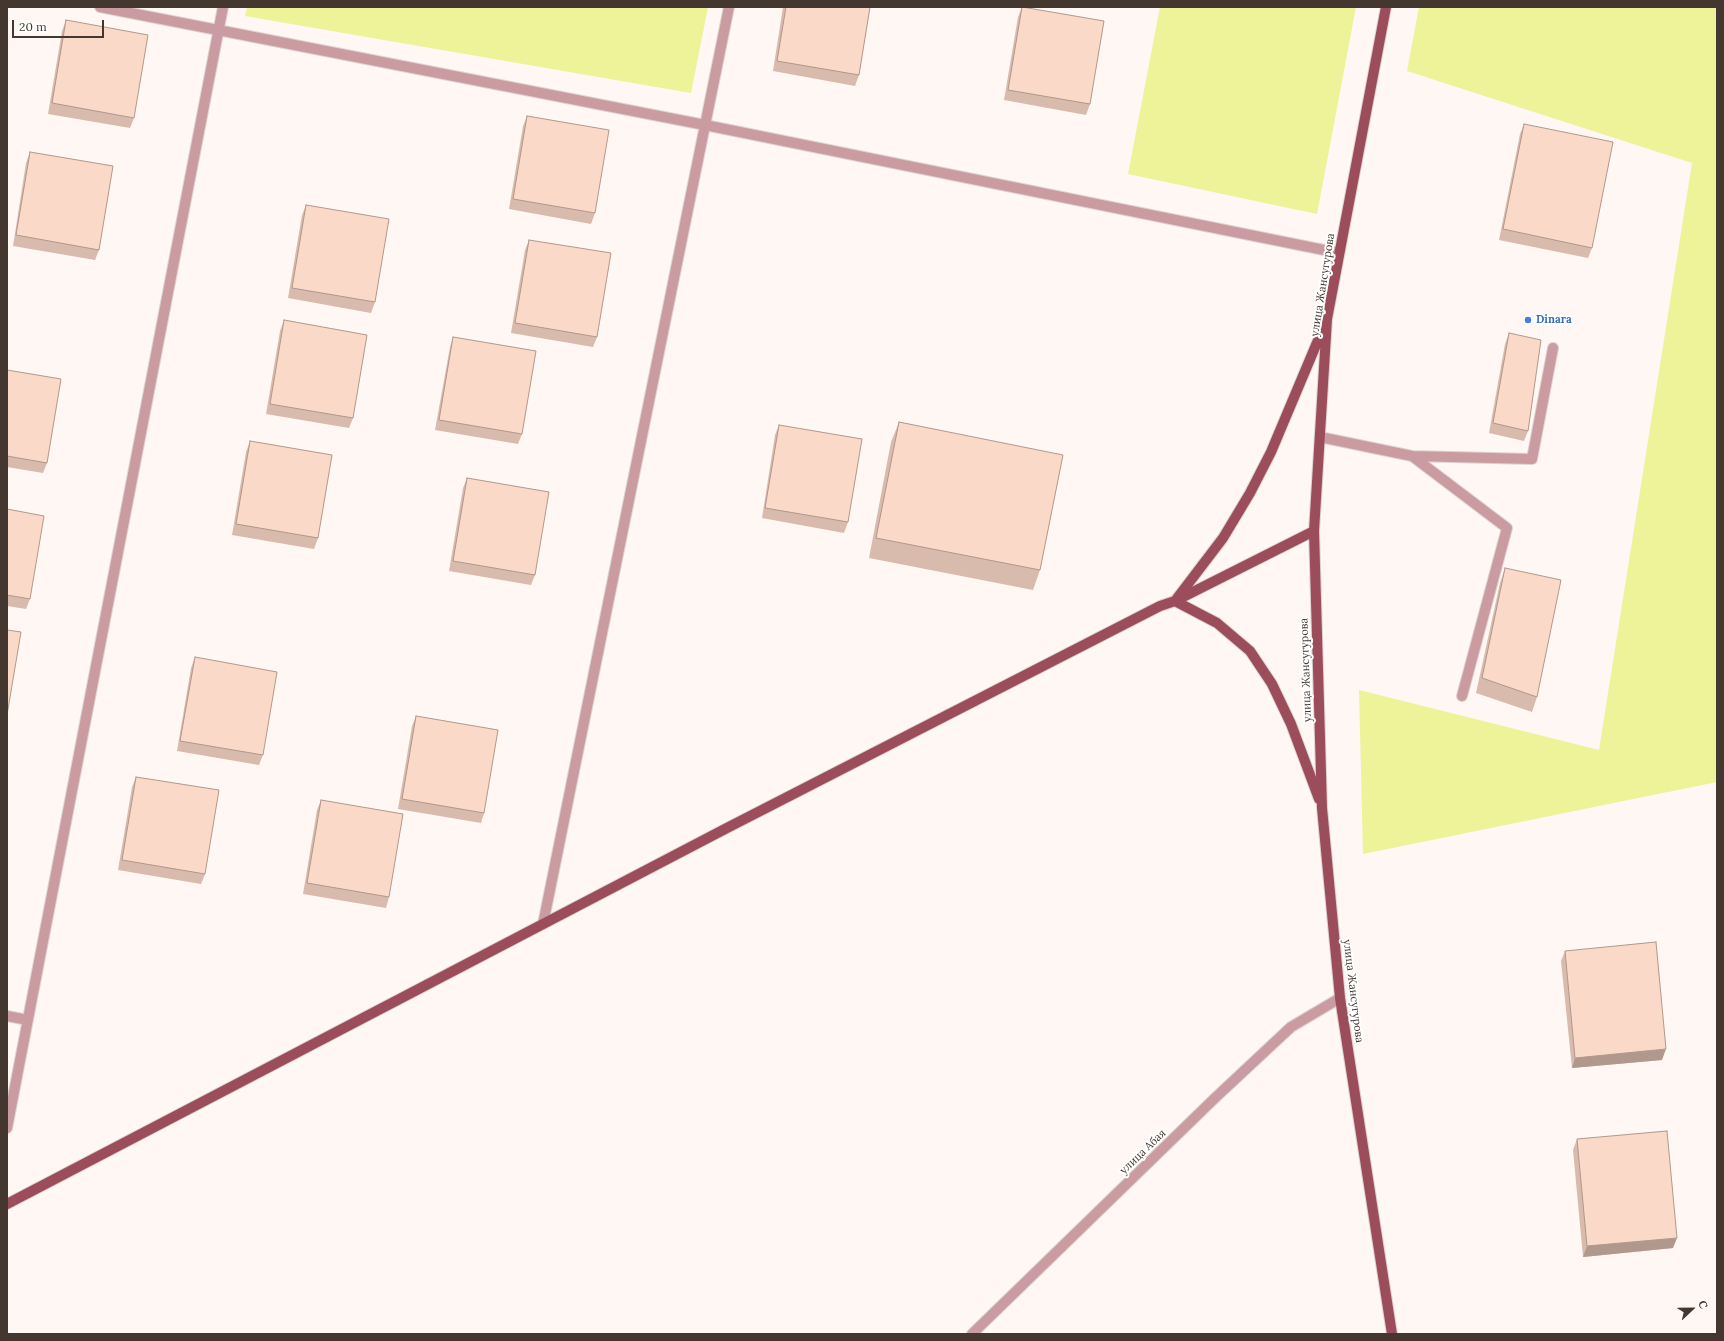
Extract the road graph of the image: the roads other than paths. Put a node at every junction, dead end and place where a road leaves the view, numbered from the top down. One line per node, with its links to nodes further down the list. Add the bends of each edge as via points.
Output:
1 (100, 7): 5 (street)
2 (223, 7): 5 (street)
3 (729, 7): 6 (street)
4 (1386, 7): 7 (main road, улица Жансугурова)
5 (219, 30): 6 (street); 19 (street)
6 (705, 125): 7 (street); 16 (street)
7 (1339, 253): 8 (main road, улица Жансугурова)
8 (1327, 319): 10 (main road, улица Жансугурова); 13 (main road, via 1271,452 1250,493 1223,538)
9 (1552, 348): 11 (street, via 1532,459)
10 (1320, 437): 11 (street); 12 (main road, улица Жансугурова)
11 (1412, 456): 14 (street, via 1507,528)
12 (1314, 531): 13 (main road); 15 (main road, улица Жансугурова)
13 (1175, 601): 15 (main road, via 1217,623 1250,651 1272,684 1291,724); 16 (main road, via 1146,613)
14 (1462, 696)
15 (1322, 808): 17 (main road, улица Жансугурова)
16 (543, 924): 21 (main road)
17 (1340, 998): 22 (street, улица Абая, via 1291,1027); 23 (main road, улица Жансугурова)
18 (7, 1016): 19 (street)
19 (28, 1020): 20 (street)
20 (7, 1128)
21 (7, 1204)
22 (972, 1334)
23 (1392, 1334)

